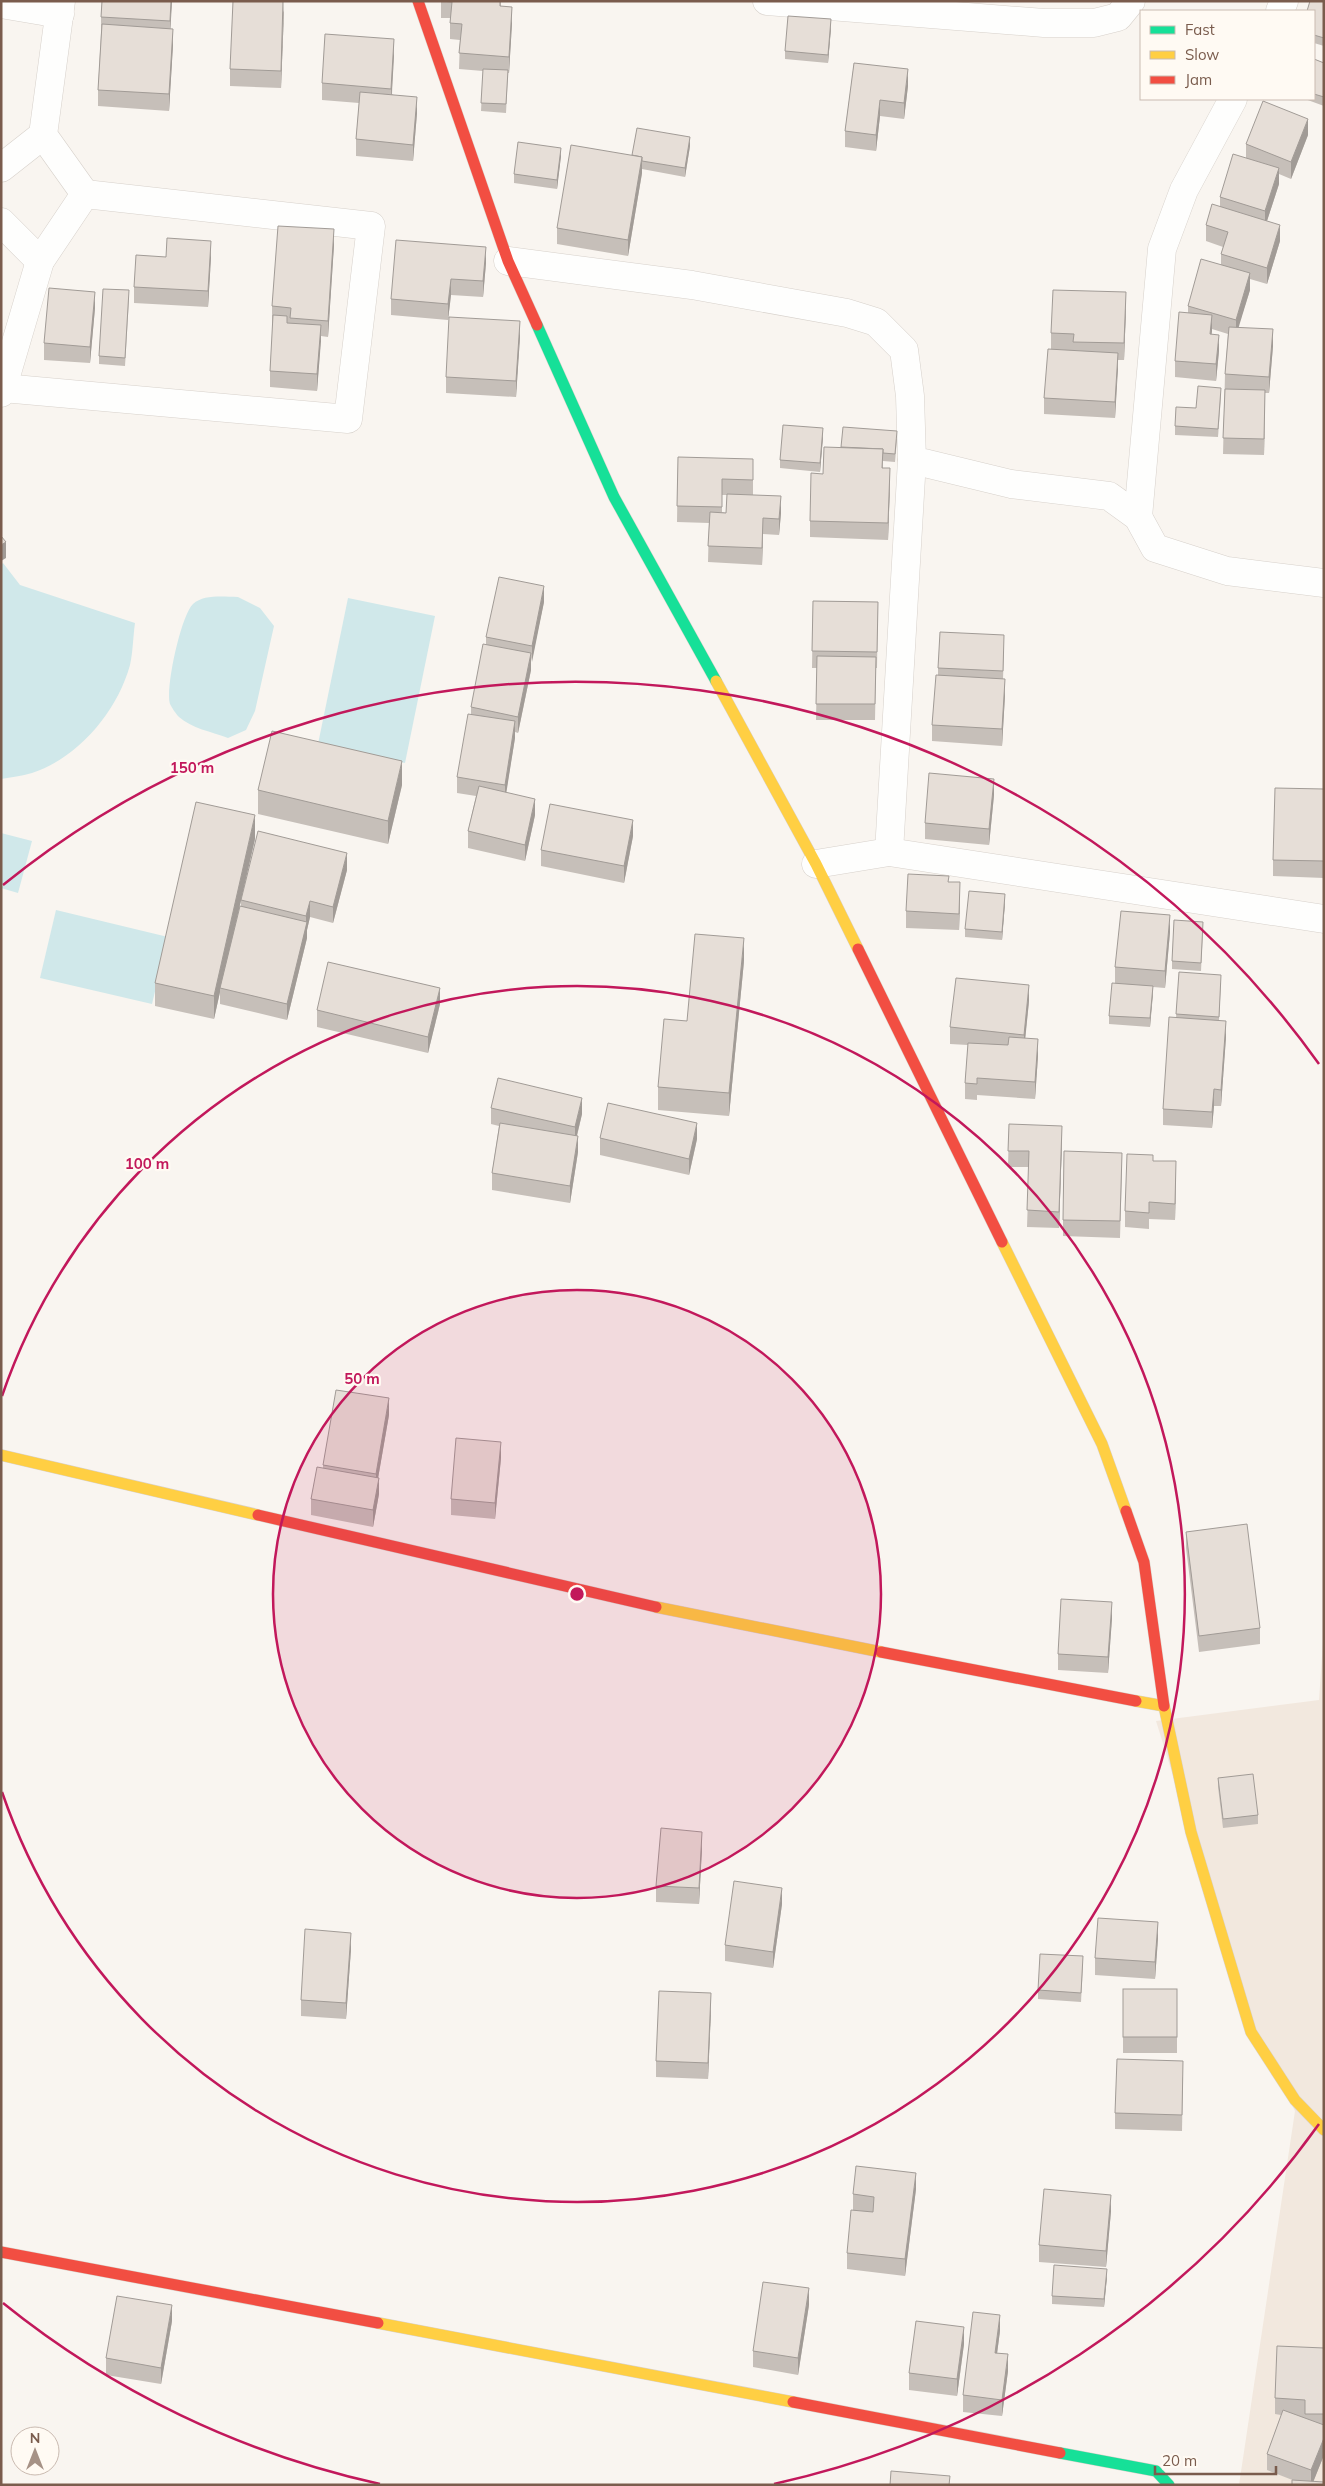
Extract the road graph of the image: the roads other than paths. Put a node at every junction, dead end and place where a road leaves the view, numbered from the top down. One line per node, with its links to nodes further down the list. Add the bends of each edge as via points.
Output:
1 (418, 1): 12 (street)
2 (767, 1): 3 (street, via 1044,23 1094,23 1118,17)
3 (1131, 1)
4 (1, 4): 5 (street)
5 (60, 7): 7 (street)
6 (1232, 100): 15 (street, via 1184,190 1162,249)
7 (43, 135): 8 (street); 9 (street)
8 (1, 168)
9 (85, 194): 11 (street); 13 (street, via 371,226 348,419)
10 (1, 222): 11 (street)
11 (40, 261): 13 (street)
12 (508, 261): 14 (street, via 692,285 847,313 876,322 904,350 910,396); 18 (street, via 614,497)
13 (2, 391)
14 (912, 460): 15 (street, via 1011,484 1109,496); 17 (street)
15 (1138, 517): 16 (street, via 1155,548 1227,571)
16 (1324, 583)
17 (889, 852): 18 (street); 19 (street)
18 (816, 864): 21 (street, via 1102,1444 1144,1562)
19 (1324, 919)
20 (1, 1455): 21 (street, via 686,1614)
21 (1164, 1706): 22 (street, via 1191,1832 1251,2032 1294,2100)
22 (1324, 2130)
23 (1, 2252): 24 (street, via 1156,2471)
24 (1169, 2485)

